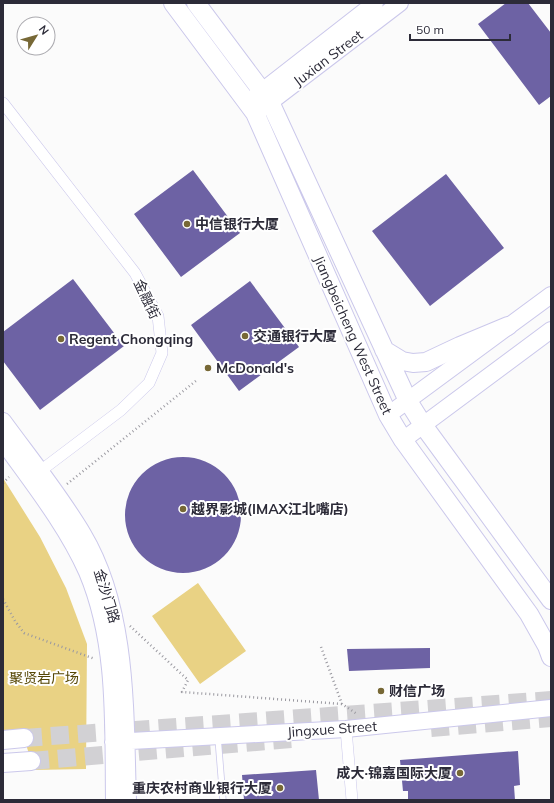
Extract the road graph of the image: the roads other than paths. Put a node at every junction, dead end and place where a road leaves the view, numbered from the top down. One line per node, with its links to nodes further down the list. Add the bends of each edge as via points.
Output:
1 (173, 3): 7 (main road, Jiangbeicheng West Street)
2 (196, 3): 5 (main road, Jiangbeicheng West Street)
3 (376, 3): 5 (street, Juxian Street)
4 (400, 3): 5 (street, Juxian Street)
5 (266, 96): 7 (street, Juxian Street); 11 (main road, Jiangbeicheng West Street)
6 (3, 103): 18 (street, 金融街, via 135,273 158,316 162,353 144,389 121,410)
7 (252, 107): 13 (main road, Jiangbeicheng West Street)
8 (551, 295): 9 (street)
9 (508, 326): 11 (main road, via 426,362 402,361); 12 (street)
10 (551, 330): 15 (street)
11 (384, 350): 12 (main road, Jiangbeicheng West Street)
12 (408, 401): 13 (street); 15 (main road, Jiangbeicheng West Street)
13 (388, 415): 16 (main road, Jiangbeicheng West Street)
14 (3, 421): 18 (street, 金沙门路)
15 (423, 426): 16 (street); 19 (main road, Jiangbeicheng West Street)
16 (403, 440): 20 (main road, Jiangbeicheng West Street, via 528,614)
17 (3, 442): 18 (street, 金沙门路)
18 (35, 475): 26 (street, 金沙门路, via 87,573 99,606 106,634); 26 (street, 金沙门路, via 55,493 84,535 110,602 119,648)
19 (551, 600)
20 (551, 657)
21 (551, 708): 22 (street, Jingxue Street)
22 (346, 729): 23 (street, Jingxue Street); 32 (street)
23 (218, 736): 26 (street, Jingxue Street); 31 (lane)
24 (24, 738): 25 (main road)
25 (3, 740)
26 (119, 741): 29 (street, 金沙门路); 30 (street, 金沙门路)
27 (31, 761): 28 (main road)
28 (3, 763)
29 (114, 800)
30 (128, 800)
31 (223, 800)
32 (352, 800)

